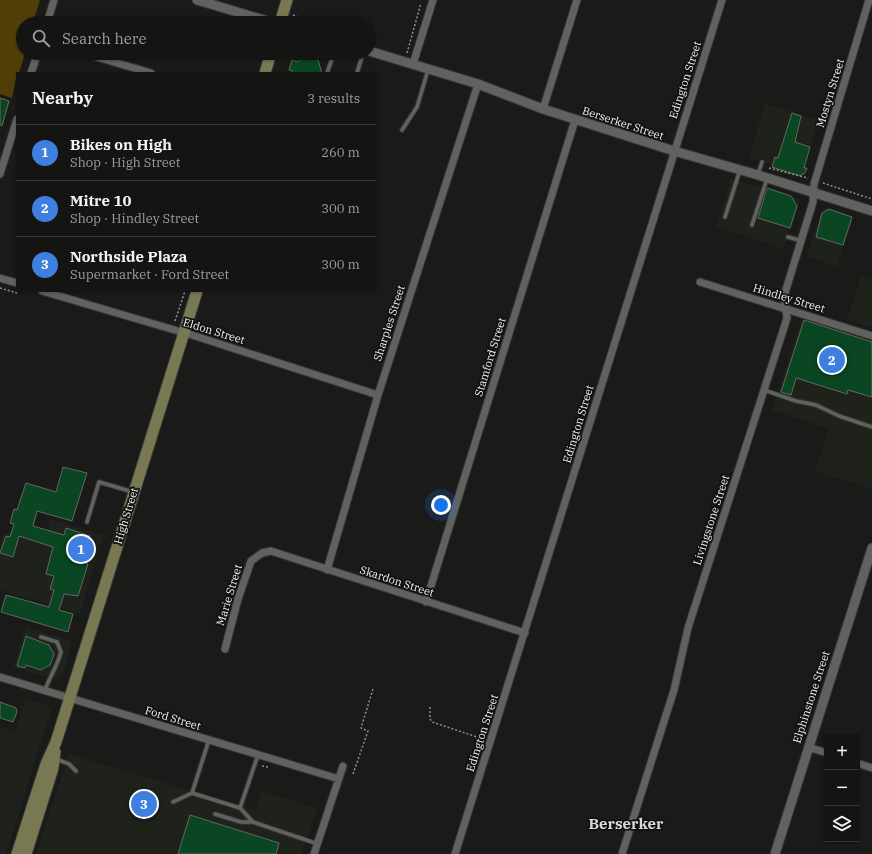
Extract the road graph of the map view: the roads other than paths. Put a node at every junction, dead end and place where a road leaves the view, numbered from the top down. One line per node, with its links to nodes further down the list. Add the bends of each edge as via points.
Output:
1 (54, 0): 8 (street)
2 (197, 0): 9 (street)
3 (287, 0): 10 (main road)
4 (433, 0): 17 (street)
5 (577, 0): 25 (street)
6 (722, 0): 29 (street, Edington Street)
7 (869, 0): 34 (street, Mostyn Street)
8 (49, 16)
9 (251, 16)
10 (282, 16)
11 (376, 53): 17 (street, Berserker Street)
12 (36, 60): 19 (street)
13 (107, 60): 20 (street)
14 (269, 60): 21 (main road)
15 (332, 60): 22 (lane)
16 (361, 60): 23 (lane)
17 (413, 64): 18 (street, Berserker Street)
18 (429, 69): 24 (street, Berserker Street); 28 (lane, via 417,107)
19 (31, 72)
20 (148, 72)
21 (264, 72)
22 (327, 72)
23 (357, 72)
24 (478, 84): 25 (street, Berserker Street); 49 (street, Sharples Street)
25 (544, 109): 26 (street, Berserker Street)
26 (574, 120): 29 (street, Berserker Street); 56 (street, Stamford Street)
27 (16, 122): 32 (street)
28 (402, 130)
29 (674, 151): 31 (street, Berserker Street); 57 (street, Edington Street)
30 (762, 162): 33 (lane)
31 (740, 170): 33 (street, Berserker Street); 36 (lane)
32 (0, 174)
33 (763, 176): 34 (street, Berserker Street); 37 (lane)
34 (813, 192): 35 (street, Berserker Street); 39 (street, Livingstone Street, via 813,202)
35 (872, 211)
36 (724, 216)
37 (752, 225)
38 (788, 237): 39 (lane)
39 (802, 241): 45 (street, Livingstone Street, via 784,296)
40 (0, 278): 42 (street)
41 (700, 282): 45 (street, Hindley Street)
42 (16, 283)
43 (45, 292): 46 (street, Eldon Street)
44 (196, 292): 46 (main road, High Street)
45 (786, 308): 47 (street, Hindley Street); 48 (street, Livingstone Street, via 786,318)
46 (184, 333): 49 (street, Eldon Street); 51 (main road, High Street)
47 (872, 336)
48 (764, 390): 50 (lane, via 816,405); 83 (street, Livingstone Street, via 688,628 674,690)
49 (378, 395): 55 (street, Sharples Street)
50 (872, 427)
51 (134, 493): 52 (lane, via 99,482); 62 (main road, High Street)
52 (87, 522)
53 (872, 548): 64 (street, Elphinstone Street)
54 (262, 553): 55 (street, Skardon Street, via 271,552); 59 (street, Marie Street, via 251,561)
55 (327, 570): 56 (street, Skardon Street)
56 (426, 602): 57 (street, Skardon Street)
57 (525, 633): 82 (street, Edington Street)
58 (41, 637): 61 (lane, via 57,642 61,652 57,668 50,674)
59 (225, 649)
60 (0, 677): 61 (street, Ford Street)
61 (45, 690): 62 (street, Ford Street)
62 (70, 698): 63 (street, Ford Street); 67 (main road, High Street)
63 (209, 740): 66 (street, Ford Street); 73 (lane)
64 (808, 747): 65 (street); 84 (street, Elphinstone Street)
65 (824, 752)
66 (258, 755): 72 (street, Ford Street); 75 (lane)
67 (52, 758): 71 (lane, via 69,764); 79 (main road, High Street); 80 (main road, High Street)
68 (860, 764): 70 (street)
69 (343, 766): 72 (street)
70 (872, 768)
71 (76, 771)
72 (339, 779): 78 (street)
73 (192, 793): 74 (lane); 75 (lane)
74 (173, 802)
75 (240, 808): 77 (lane)
76 (216, 814): 77 (lane, via 241,822)
77 (253, 822): 78 (lane)
78 (318, 844): 81 (street)
79 (17, 854)
80 (26, 854)
81 (314, 854)
82 (455, 854)
83 (622, 854)
84 (775, 854)

